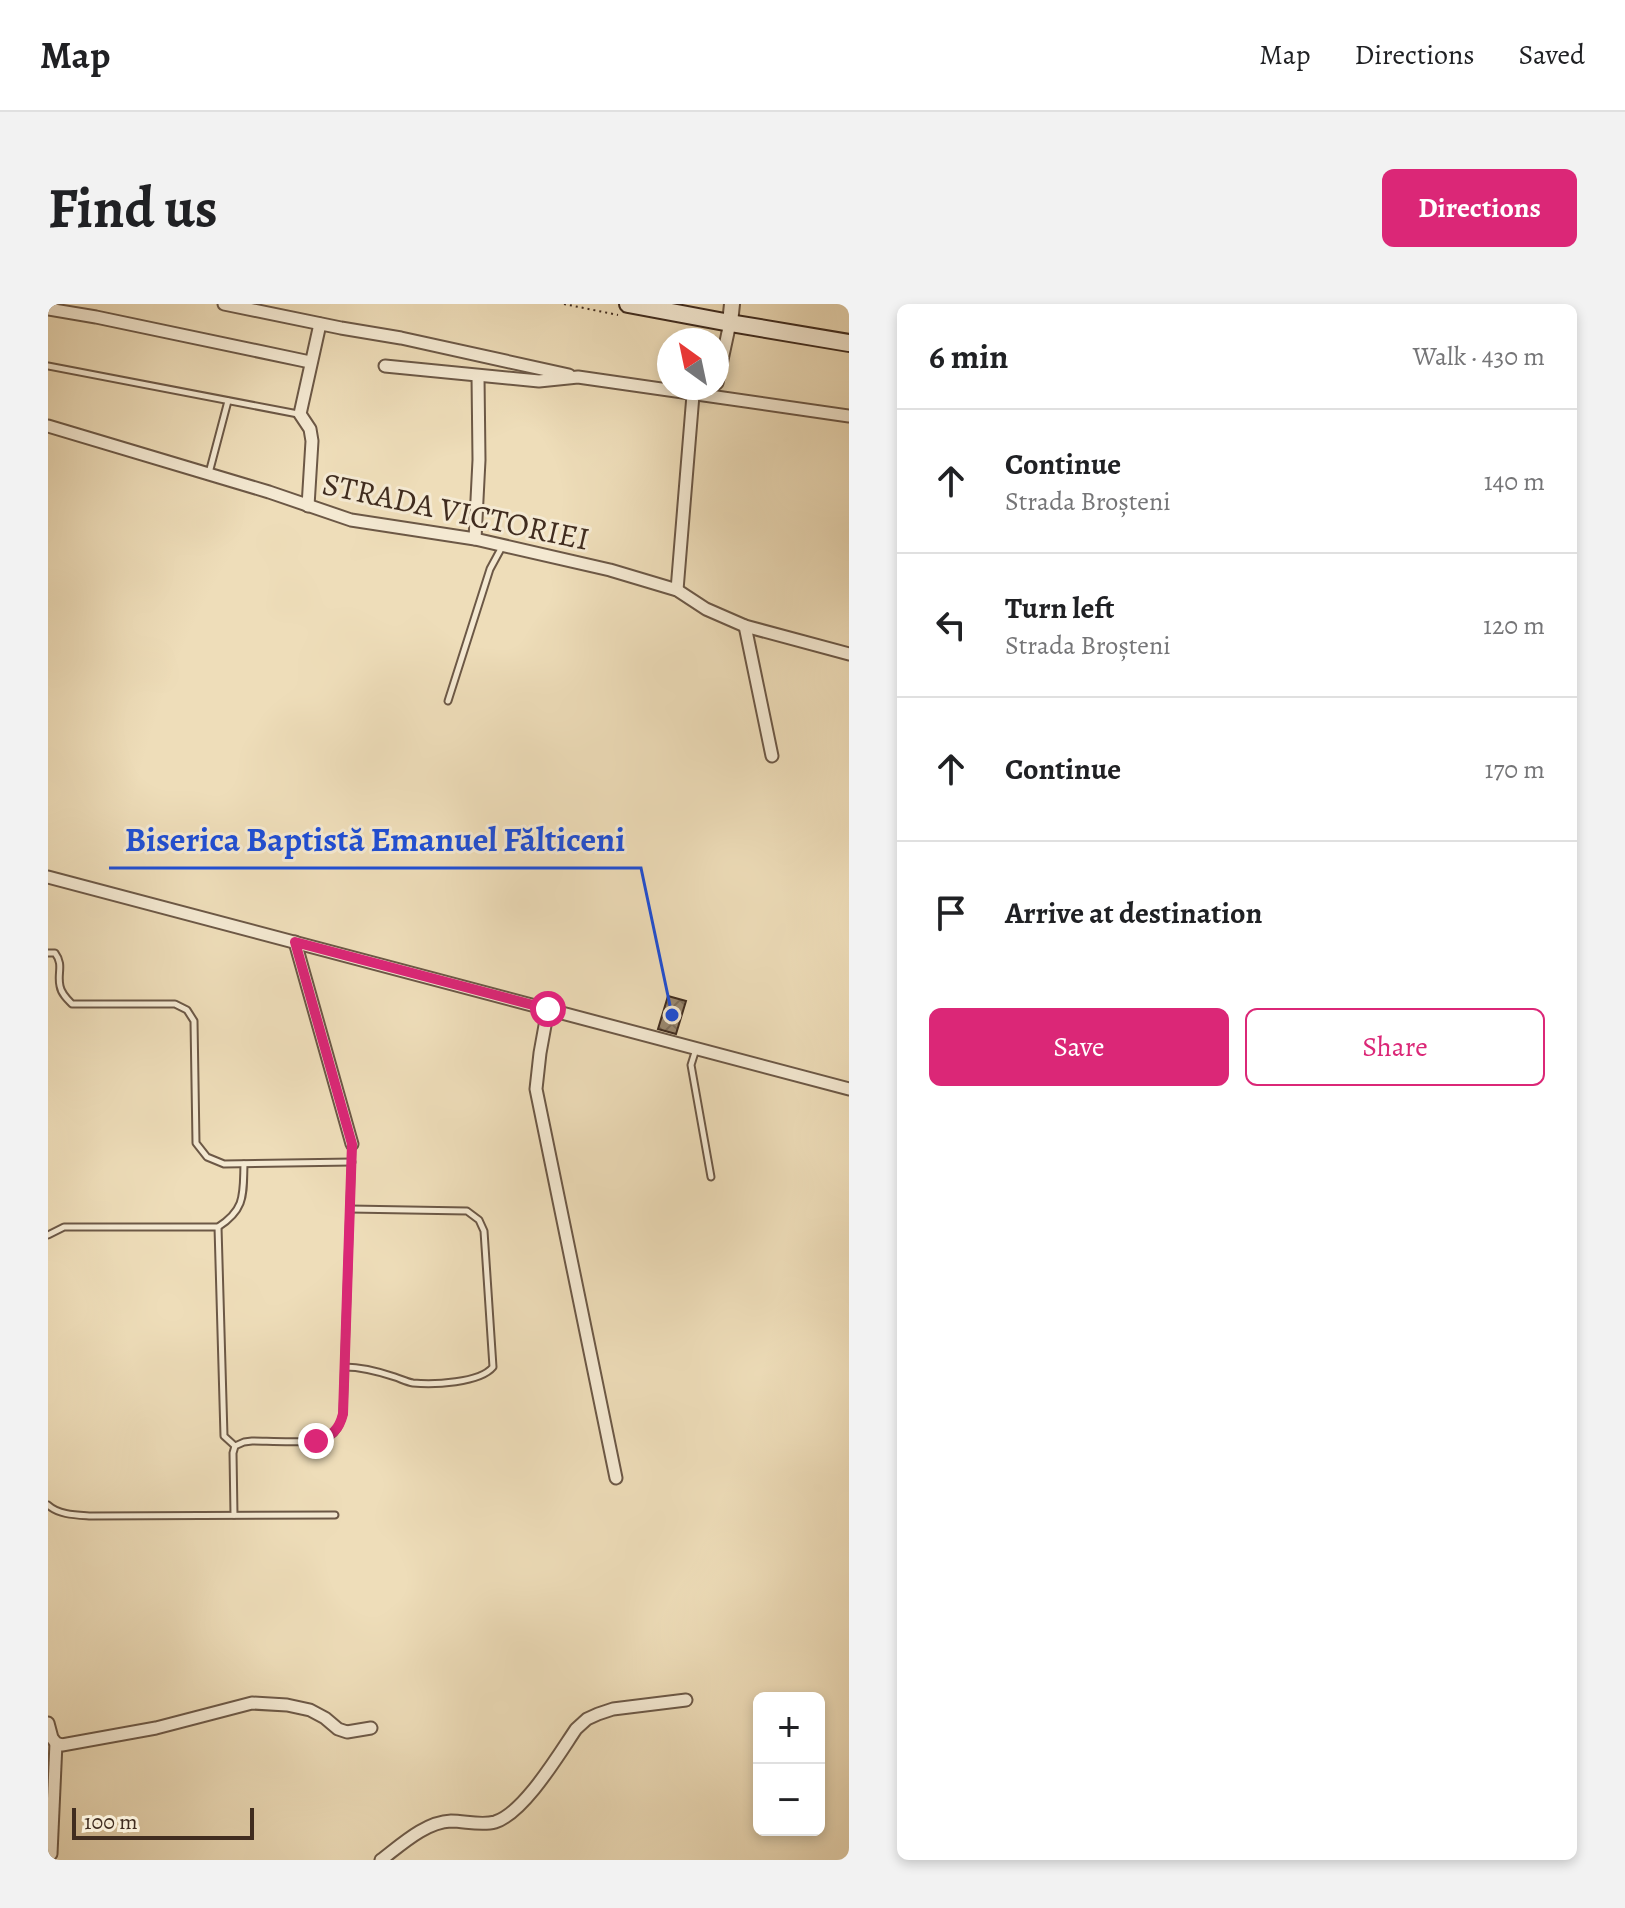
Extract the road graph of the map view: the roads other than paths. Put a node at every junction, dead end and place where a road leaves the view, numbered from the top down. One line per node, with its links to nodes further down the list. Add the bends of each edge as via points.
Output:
1 (224, 304): 6 (street)
2 (628, 304): 5 (main road)
3 (732, 304): 5 (street)
4 (48, 309): 9 (street)
5 (730, 323): 7 (street); 8 (main road)
6 (320, 324): 9 (street); 13 (street)
7 (729, 328)
8 (849, 343)
9 (310, 362): 18 (street)
10 (48, 366): 17 (lane)
11 (385, 366): 12 (street)
12 (478, 376): 13 (street, via 539,381); 23 (street)
13 (578, 377): 14 (street)
14 (657, 389)
15 (729, 392): 19 (street)
16 (693, 400): 25 (street)
17 (228, 401): 18 (lane); 21 (lane)
18 (300, 414): 22 (street, via 312,441)
19 (849, 416)
20 (48, 426): 21 (street, STRADA VICTORIEI)
21 (209, 474): 22 (street, STRADA VICTORIEI)
22 (308, 506): 23 (street, STRADA VICTORIEI, via 351,520)
23 (475, 539): 24 (street, STRADA VICTORIEI)
24 (503, 545): 25 (street, STRADA VICTORIEI); 28 (lane, via 490,569)
25 (677, 590): 26 (street, STRADA VICTORIEI)
26 (745, 626): 27 (street, STRADA VICTORIEI); 29 (street)
27 (849, 654)
28 (448, 701)
29 (772, 756)
30 (48, 877): 31 (street)
31 (295, 942): 33 (street); 36 (street)
32 (48, 953): 38 (lane, via 59,958 60,986 72,1004 175,1004 187,1010 194,1021 196,1143 207,1157)
33 (548, 1009): 34 (street); 45 (street, via 536,1089)
34 (696, 1049): 35 (street); 39 (lane, via 691,1065)
35 (849, 1089)
36 (352, 1144): 37 (lane)
37 (352, 1162): 38 (lane); 40 (lane)
38 (244, 1164): 41 (lane, via 242,1202)
39 (711, 1177)
40 (350, 1209): 43 (lane); 43 (lane, via 467,1211 479,1220 493,1367 478,1377 411,1383)
41 (218, 1227): 42 (lane, via 64,1227); 44 (lane, via 224,1436)
42 (48, 1235)
43 (345, 1367): 44 (lane, via 341,1423 329,1437)
44 (235, 1446): 47 (lane)
45 (616, 1478)
46 (48, 1505): 47 (lane, via 72,1515)
47 (234, 1515): 48 (lane)
48 (335, 1515)
49 (686, 1700): 54 (street, via 613,1709 587,1719 514,1812 495,1822 432,1826)
50 (48, 1723): 52 (street)
51 (371, 1728): 52 (street, via 347,1732 310,1710 252,1703 156,1728)
52 (56, 1743): 53 (street)
53 (51, 1854)
54 (381, 1860)

